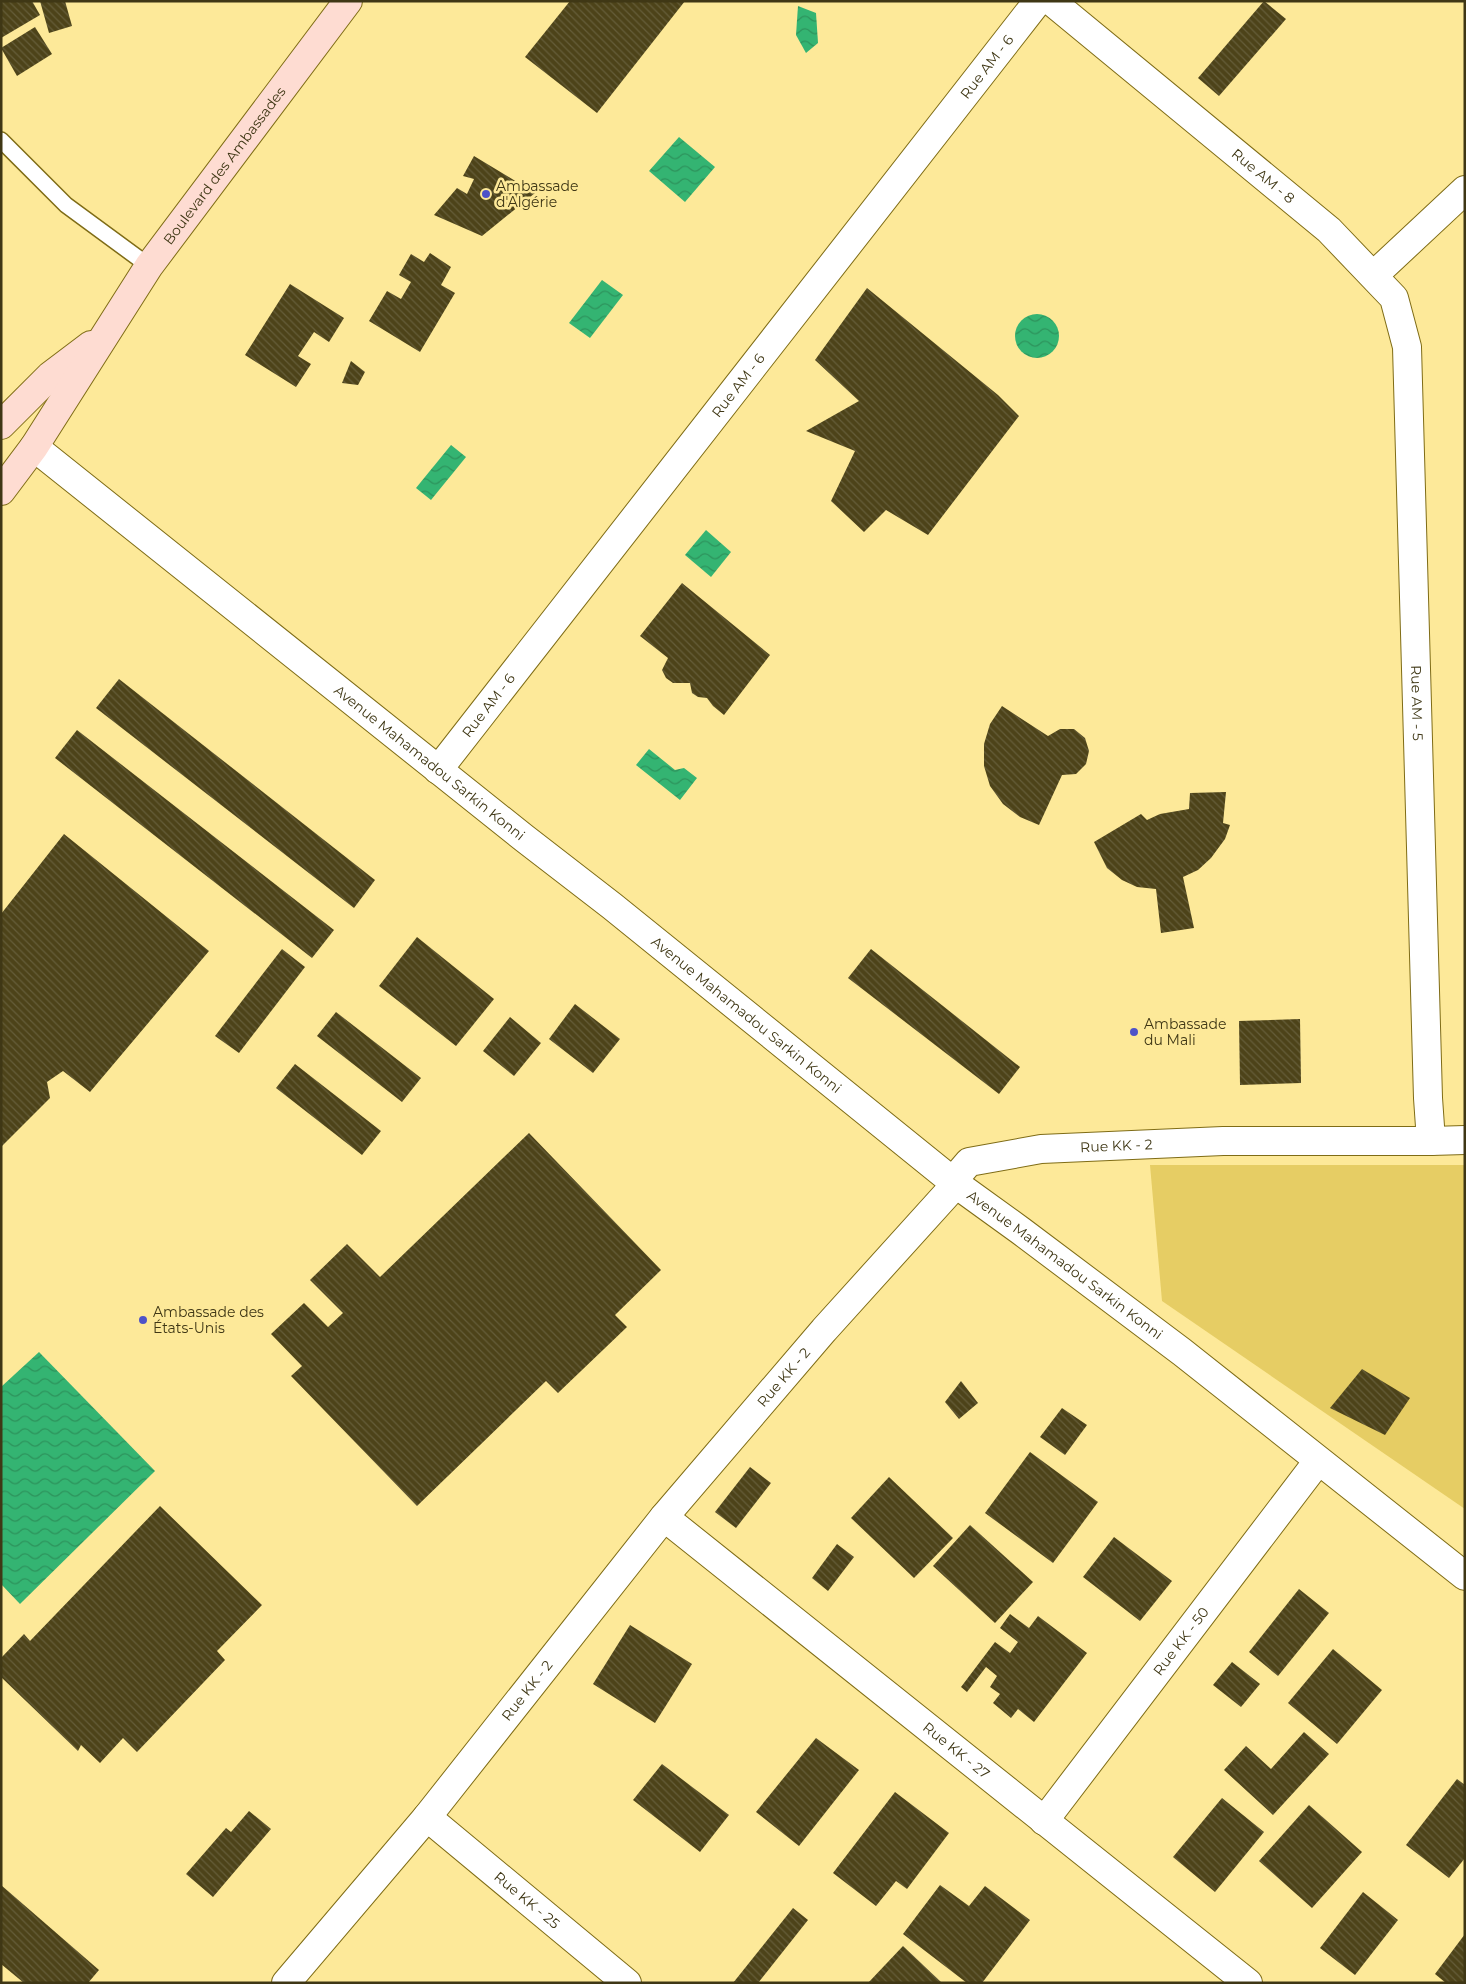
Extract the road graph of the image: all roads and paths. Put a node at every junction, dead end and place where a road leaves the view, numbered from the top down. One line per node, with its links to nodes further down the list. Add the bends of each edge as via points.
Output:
1 (348, 1): 6 (main road, Boulevard des Ambassades)
2 (1038, 1): 12 (street, Rue AM - 6)
3 (1051, 1): 7 (street, Rue AM - 8, via 1329,230)
4 (1, 140): 6 (lane, via 66,205)
5 (1465, 190): 7 (street)
6 (149, 266): 8 (main road, Boulevard des Ambassades)
7 (1374, 275): 14 (street, Rue AM - 5, via 1394,298 1407,347)
8 (106, 334): 9 (main road, Boulevard des Ambassades, via 50,376); 10 (main road, Boulevard des Ambassades)
9 (1, 425)
10 (34, 447): 11 (main road, Boulevard des Ambassades); 12 (street, Avenue Mahamadou Sarkin Konni)
11 (1, 491)
12 (438, 770): 15 (street, Avenue Mahamadou Sarkin Konni)
13 (1465, 1140): 14 (street, Rue KK - 2)
14 (1430, 1141): 15 (street, Rue KK - 2, via 1223,1141 1041,1149 970,1162 957,1176)
15 (956, 1184): 16 (street, Avenue Mahamadou Sarkin Konni, via 1182,1352); 17 (street, Rue KK - 2)
16 (1318, 1461): 18 (street, Avenue Mahamadou Sarkin Konni); 20 (street, Rue KK - 50)
17 (664, 1517): 19 (street, Rue KK - 2); 20 (street, Rue KK - 27)
18 (1465, 1576)
19 (427, 1818): 21 (street, Rue KK - 2); 22 (street, Rue KK - 25)
20 (1044, 1822): 23 (street, Rue KK - 27)
21 (286, 1983)
22 (628, 1983)
23 (1248, 1983)

